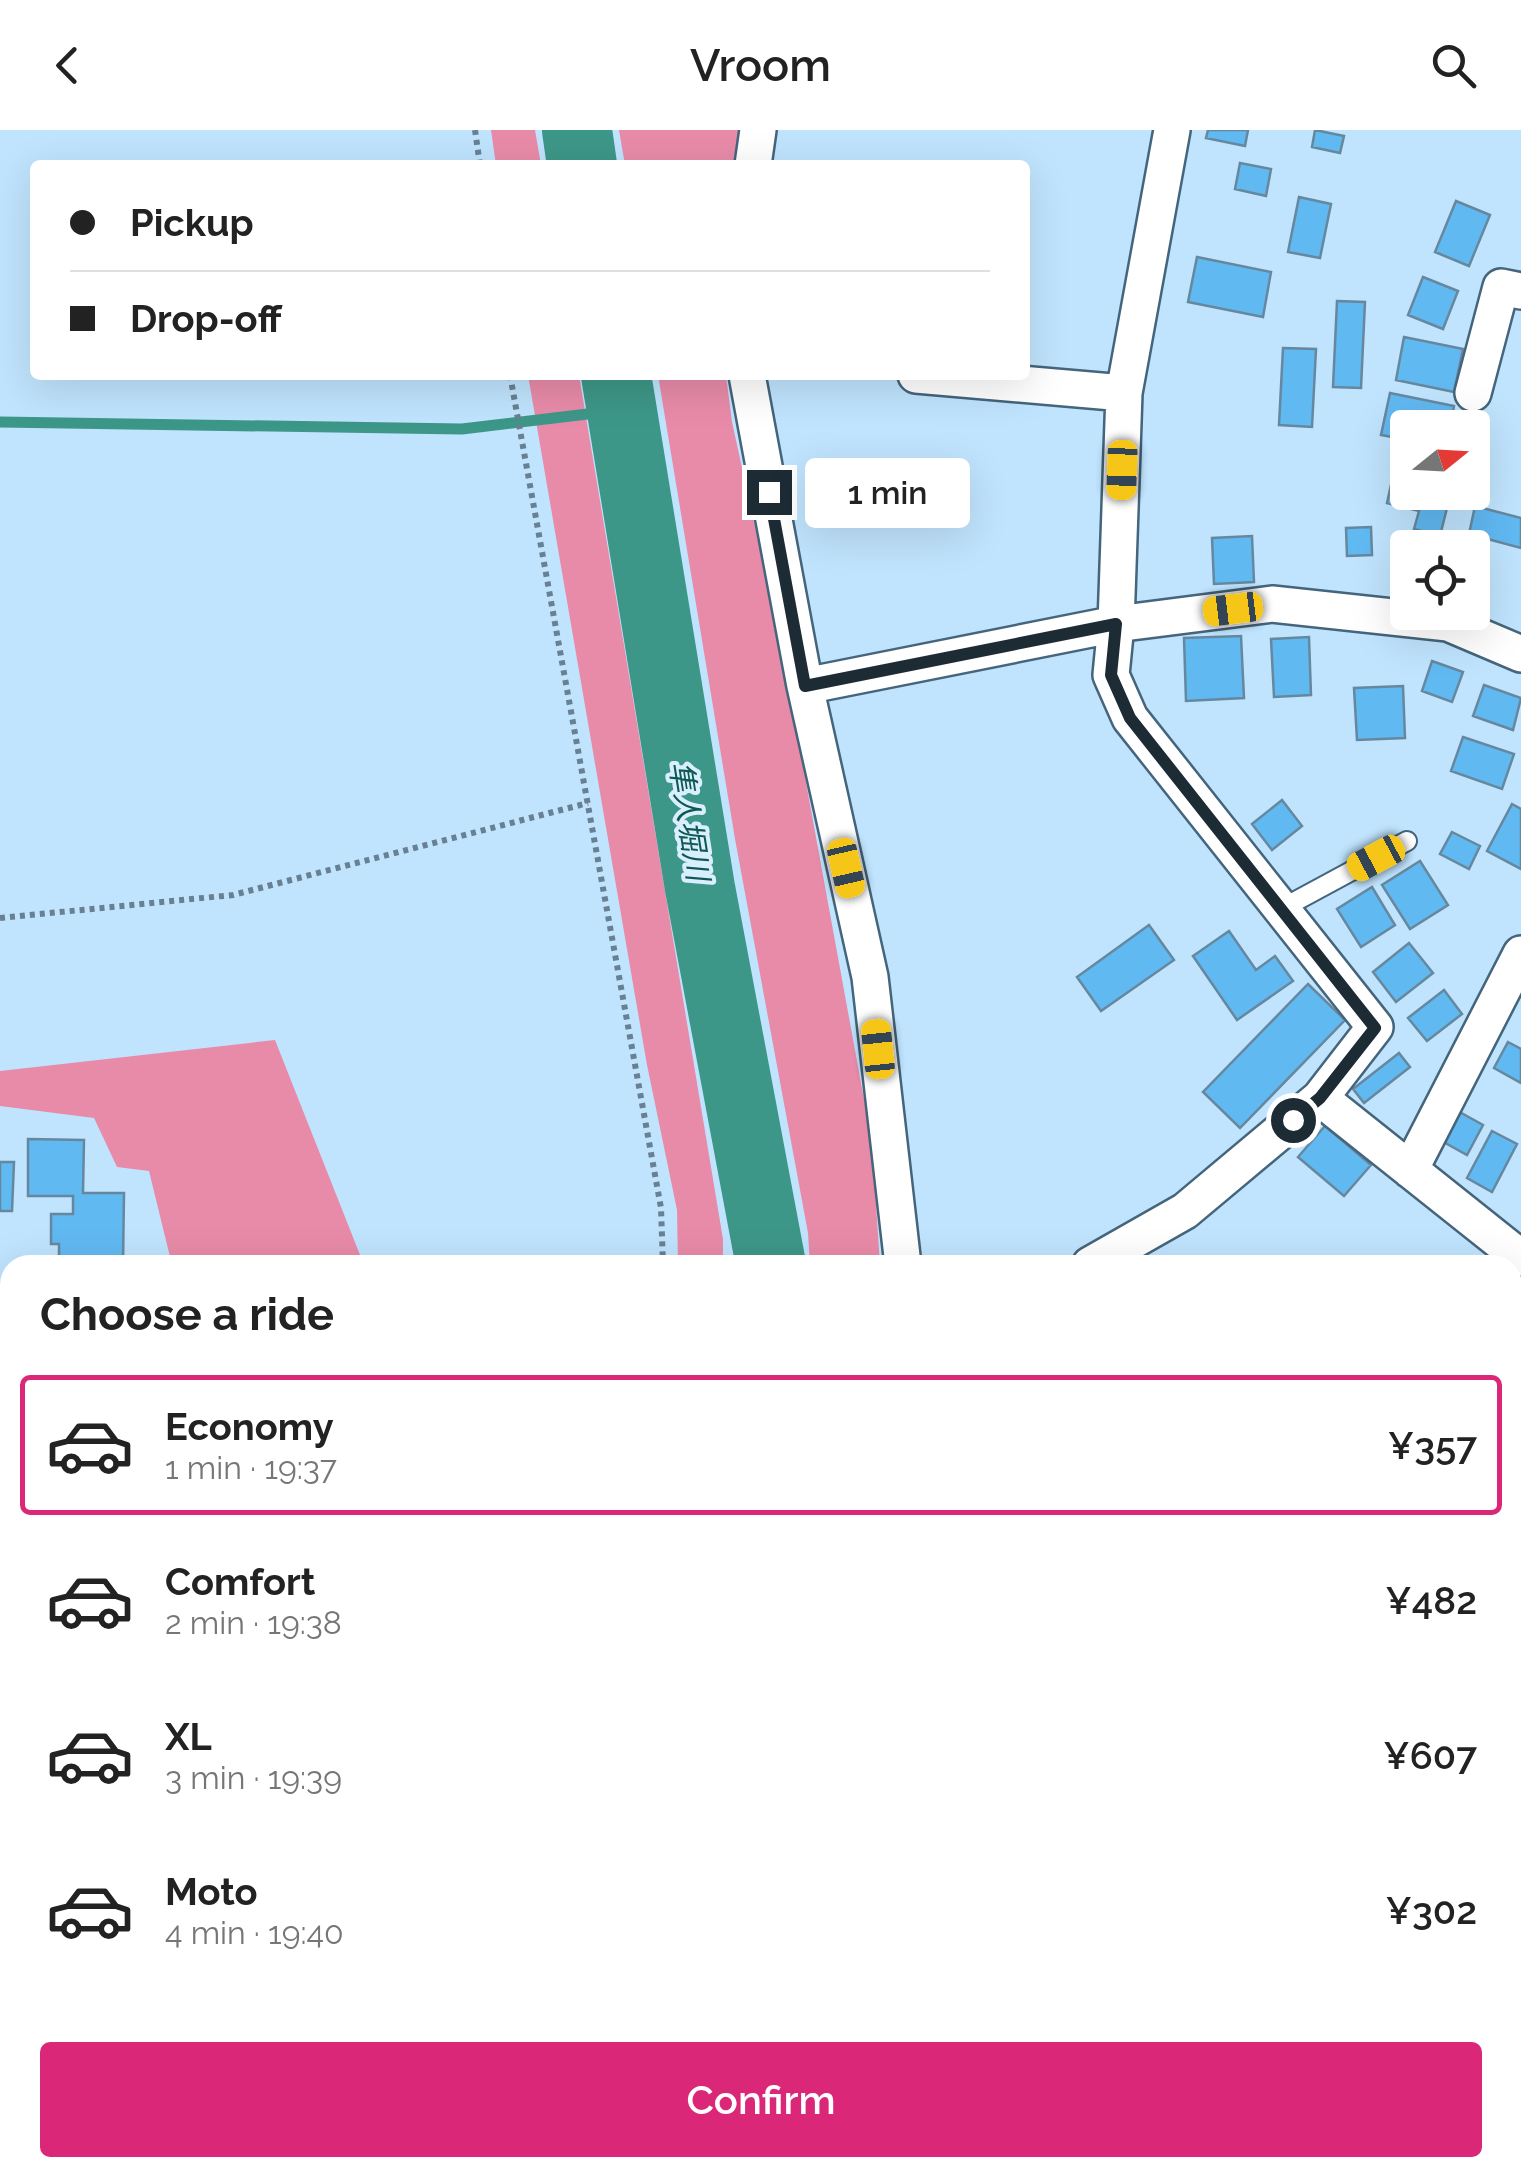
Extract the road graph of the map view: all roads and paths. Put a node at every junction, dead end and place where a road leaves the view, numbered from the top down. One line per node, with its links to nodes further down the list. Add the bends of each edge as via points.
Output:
1 (475, 130): 4 (path)
2 (758, 130): 5 (street)
3 (1172, 130): 10 (street)
4 (479, 160)
5 (754, 160)
6 (1521, 292): 11 (street, via 1500,287)
7 (511, 380): 15 (path)
8 (748, 380): 14 (street)
9 (977, 380): 10 (street)
10 (1124, 392): 12 (street)
11 (1473, 393)
12 (1116, 624): 13 (street, via 1272,604 1448,623); 14 (street); 17 (street, via 1111,675 1130,718)
13 (1521, 654)
14 (805, 686): 23 (street, via 870,977)
15 (588, 802): 18 (path, via 233,895); 22 (path, via 661,1208)
16 (1407, 841): 17 (lane)
17 (1281, 909): 20 (street, via 1375,1028)
18 (0, 918)
19 (1521, 954): 21 (street)
20 (1320, 1098): 21 (street); 24 (street, via 1185,1211)
21 (1410, 1170): 25 (street)
22 (663, 1255)
23 (902, 1255)
24 (1108, 1255)
25 (1517, 1255)

